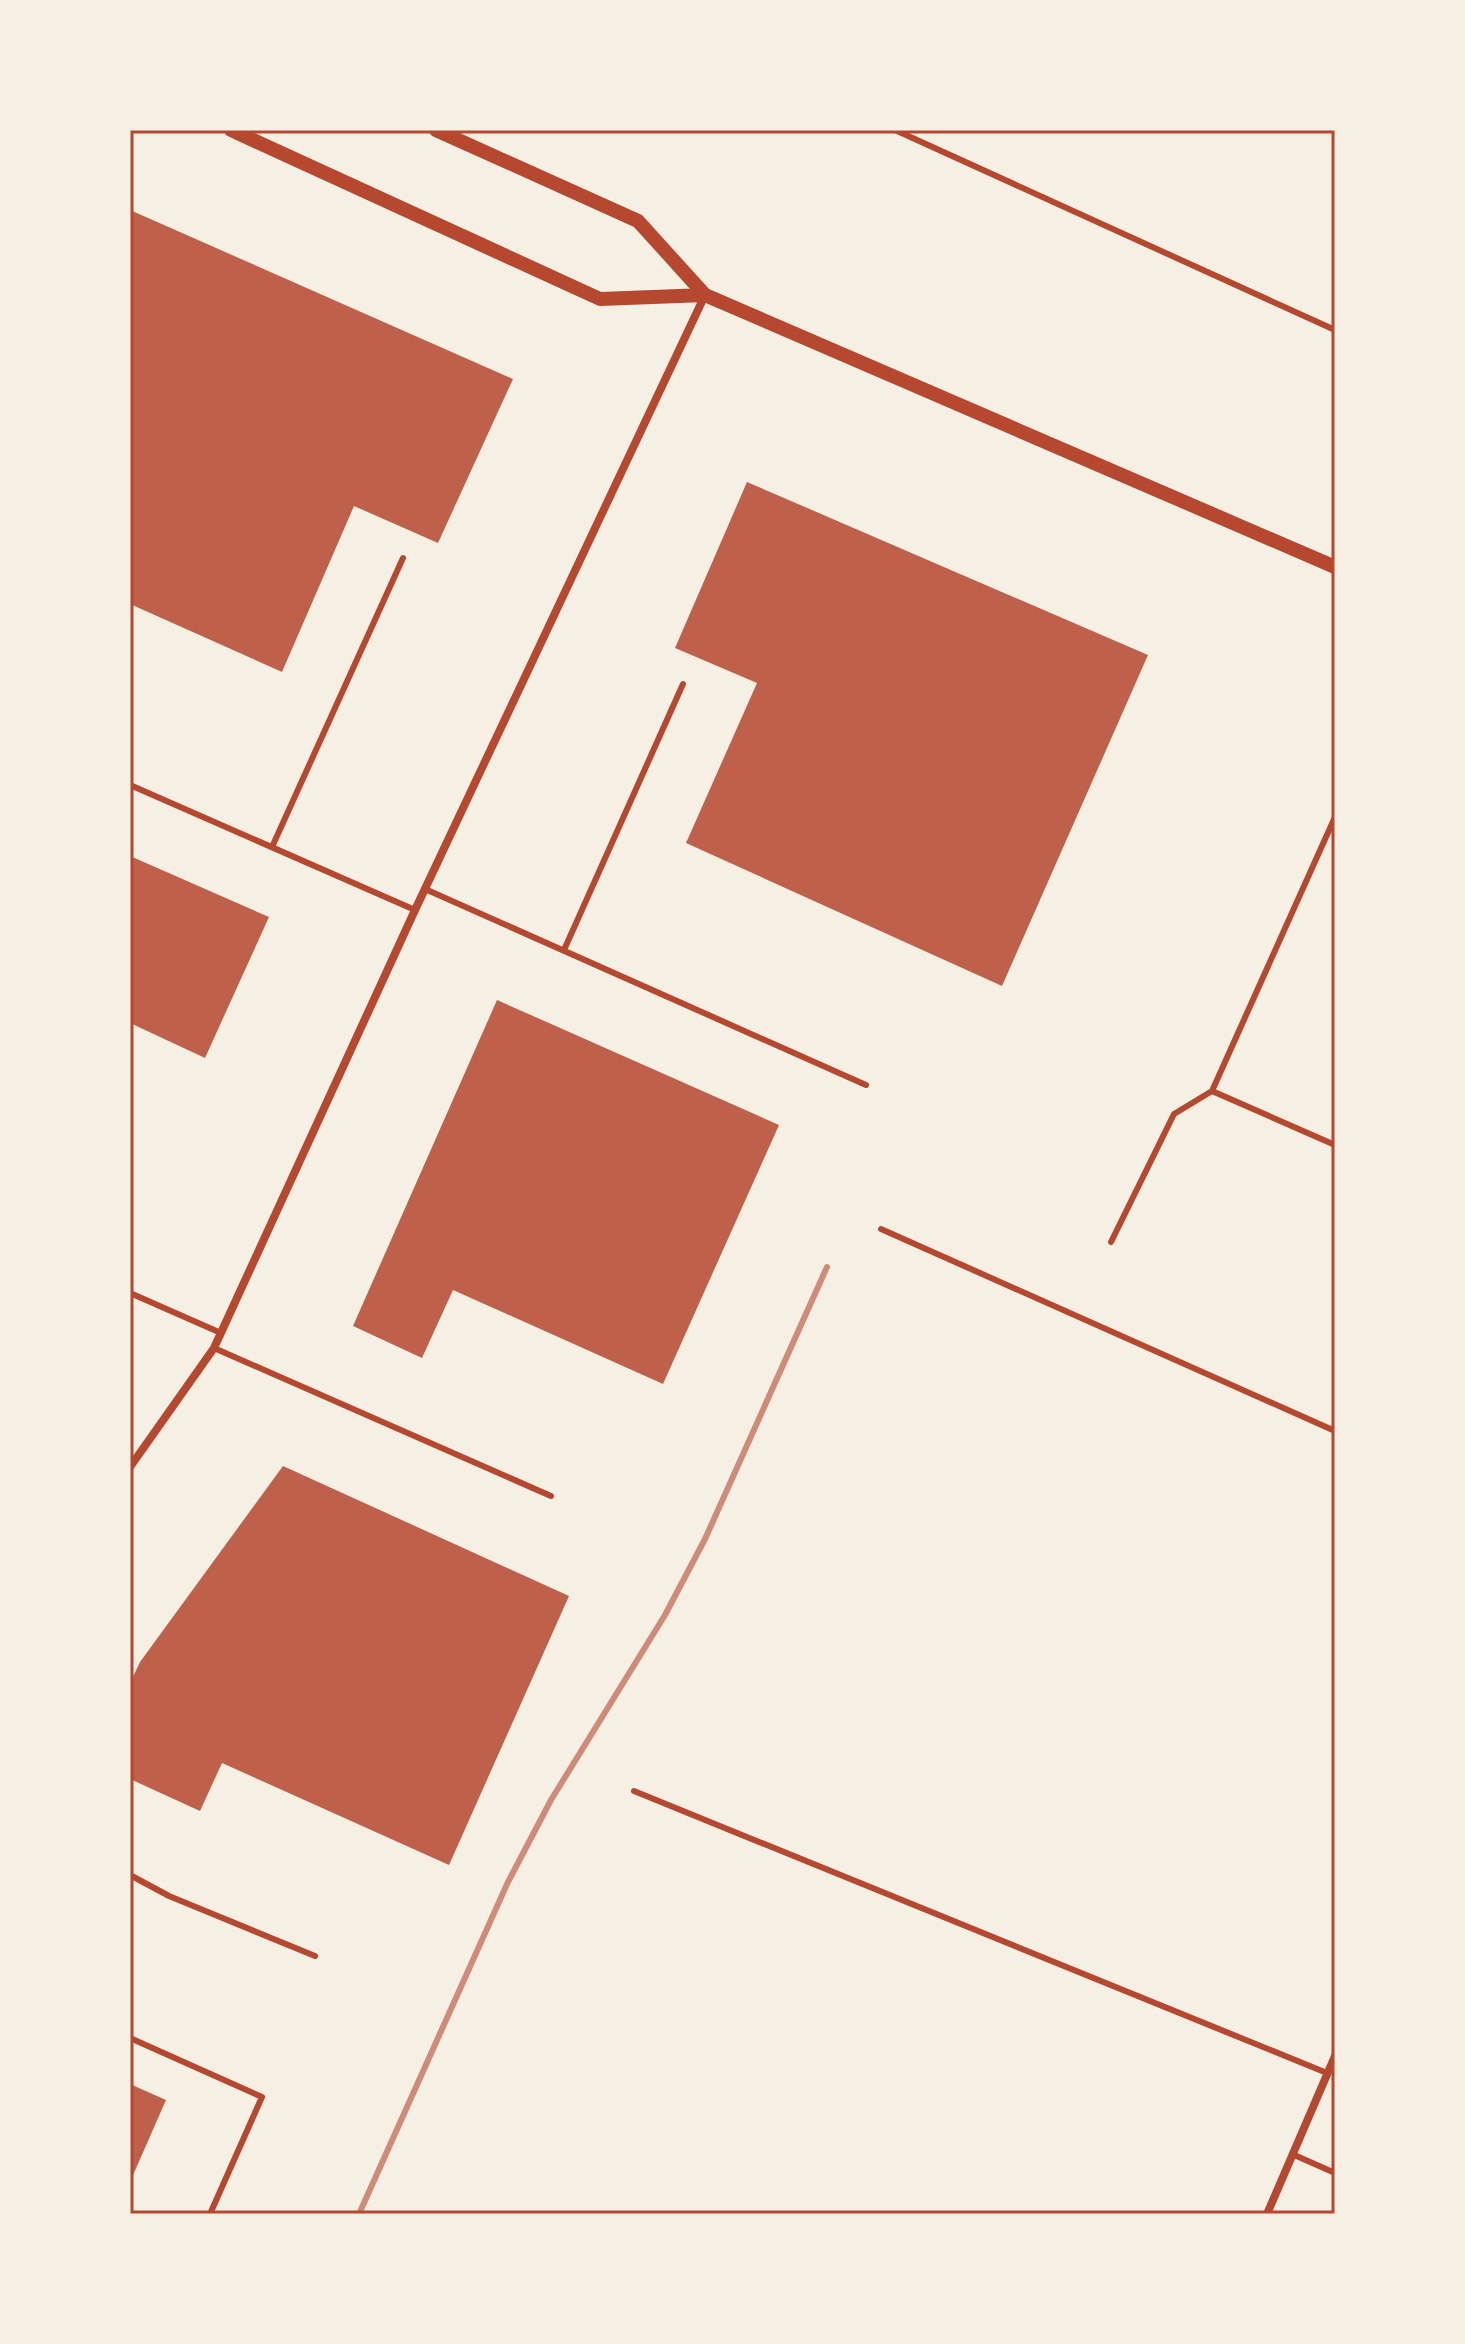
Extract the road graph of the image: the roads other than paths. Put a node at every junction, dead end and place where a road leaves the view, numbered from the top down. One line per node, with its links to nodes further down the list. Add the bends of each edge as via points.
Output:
1 (231, 130): 4 (street, via 600,299)
2 (436, 130): 4 (street, via 638,221)
3 (895, 130): 5 (lane)
4 (705, 295): 7 (street); 12 (street)
5 (1335, 330)
6 (403, 558): 11 (lane)
7 (1335, 567)
8 (683, 684): 14 (lane)
9 (130, 785): 11 (lane)
10 (1335, 817): 16 (lane)
11 (272, 847): 13 (lane)
12 (425, 889): 13 (street); 14 (lane)
13 (415, 910): 21 (street)
14 (564, 950): 15 (lane)
15 (866, 1085)
16 (1212, 1091): 17 (lane); 19 (lane, via 1174,1114)
17 (1335, 1145)
18 (881, 1229): 23 (lane)
19 (1111, 1242)
20 (130, 1293): 21 (lane)
21 (221, 1333): 22 (street)
22 (214, 1348): 24 (street); 25 (lane)
23 (1335, 1431)
24 (130, 1467)
25 (551, 1496)
26 (634, 1791): 31 (lane)
27 (130, 1875): 28 (lane)
28 (315, 1956)
29 (130, 2038): 34 (lane, via 262,2097)
30 (1335, 2056): 31 (street)
31 (1327, 2073): 32 (street)
32 (1292, 2154): 33 (lane); 35 (street)
33 (1335, 2173)
34 (210, 2214)
35 (1267, 2214)

